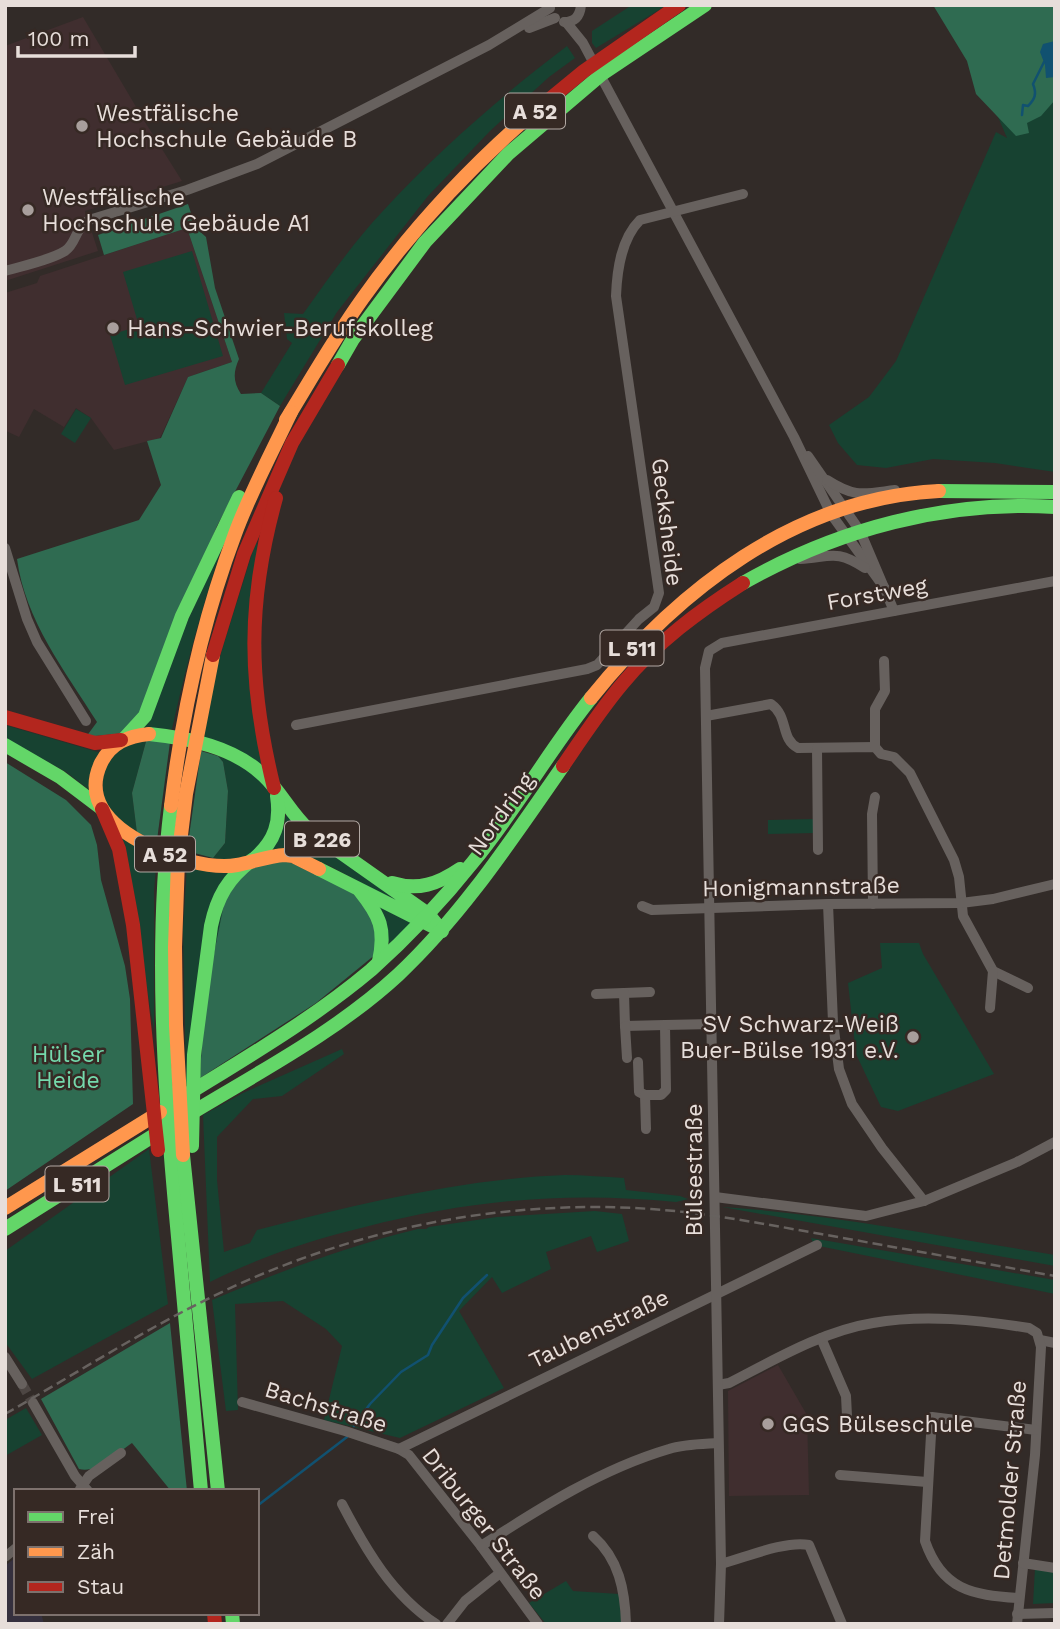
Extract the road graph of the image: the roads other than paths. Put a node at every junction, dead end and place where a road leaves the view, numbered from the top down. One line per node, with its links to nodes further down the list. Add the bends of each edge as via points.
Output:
1 (581, 5): 5 (street)
2 (679, 5): 11 (main road, A 52, via 572,80 524,120 434,210 363,298)
3 (705, 5): 12 (main road, A 52, via 580,90 486,174 419,248 374,307)
4 (552, 10): 6 (street); 10 (street, via 257,164 89,220 64,252)
5 (577, 17): 6 (street); 7 (street)
6 (566, 22): 7 (street)
7 (583, 43): 9 (street)
8 (743, 194): 9 (street, Gecksheide)
9 (672, 211): 13 (street); 32 (street, Gecksheide, via 640,220 633,227 617,271 616,296 659,593 654,607 597,665 587,669)
10 (5, 271)
11 (291, 412): 33 (main road, via 234,504 182,616 145,716); 74 (main road, A 52, via 248,502 216,590 191,679 170,804 164,860 165,1100)
12 (298, 431): 37 (main road, via 259,559 253,610 252,668); 75 (main road, A 52, via 250,534 212,653 196,721 177,866 178,1098)
13 (794, 437): 14 (street); 18 (street)
14 (822, 477): 15 (street, Nordring, via 858,495 904,489); 18 (street)
15 (930, 492): 16 (main road, Nordring / L 511); 18 (main road, Nordring / L 511)
16 (1055, 492)
17 (1055, 507): 19 (main road, Nordring / L 511, via 973,506)
18 (838, 511): 19 (street); 20 (street); 41 (main road, Nordring / L 511, via 770,539 708,579 660,619 585,706)
19 (860, 531): 20 (main road, Nordring / L 511); 25 (street)
20 (846, 536): 22 (main road, Nordring / L 511); 23 (street)
21 (5, 548): 31 (street, via 37,642)
22 (792, 557): 23 (street, via 848,557); 52 (main road, Nordring / L 511, via 726,592 647,656 601,711 516,835)
23 (871, 572): 25 (street)
24 (1055, 581): 26 (street, Forstweg)
25 (886, 590): 26 (street)
26 (894, 611): 27 (street, Forstweg, via 734,641)
27 (709, 651): 29 (street, Bülsestraße)
28 (884, 661): 35 (street, via 885,691 875,709)
29 (706, 716): 36 (street, via 771,704 782,715 791,744); 50 (street, Bülsestraße)
30 (5, 717): 33 (main road, B 226, via 89,742)
31 (86, 722)
32 (296, 725)
33 (123, 740): 37 (main road, B 226, via 138,735 168,736 204,746 243,761); 39 (main road, via 106,755 99,769 96,785)
34 (5, 745): 39 (main road, B 226, via 60,777)
35 (875, 747): 36 (street); 46 (street, via 910,773 954,860)
36 (817, 748): 40 (street)
37 (274, 788): 42 (main road, via 278,829 268,847); 43 (main road, B 226, via 305,826)
38 (874, 797): 48 (street)
39 (102, 809): 42 (main road, B 226, via 127,833 190,860 222,866); 74 (main road, via 119,849 133,925 169,1242)
40 (818, 850)
41 (479, 855): 43 (main road, via 449,878 428,887 406,888); 51 (main road, Nordring / L 511)
42 (252, 860): 45 (main road, B 226, via 275,854 293,856); 75 (main road, via 233,874 214,914 199,1009 192,1140)
43 (380, 879): 51 (main road, B 226)
44 (1055, 884): 46 (street, Honigmannstraße)
45 (357, 887): 51 (main road, B 226); 53 (main road, via 383,926)
46 (961, 903): 48 (street, Honigmannstraße); 54 (street, via 963,916)
47 (828, 904): 48 (street, Honigmannstraße); 50 (street, Honigmannstraße); 69 (street, via 832,1022 843,1079 852,1104)
48 (873, 904)
49 (642, 906): 50 (street, Honigmannstraße, via 652,910)
50 (710, 908): 60 (street, Bülsestraße)
51 (425, 918): 52 (main road, B 226); 53 (main road, Nordring / L 511)
52 (442, 931): 71 (main road, Nordring / L 511, via 359,1008)
53 (379, 962): 70 (main road, Nordring / L 511, via 305,1020)
54 (993, 971): 55 (street); 59 (street)
55 (1028, 988)
56 (650, 992): 57 (street)
57 (624, 993): 58 (street); 62 (street)
58 (596, 994)
59 (990, 1008)
60 (712, 1024): 61 (street); 68 (street, Bülsestraße)
61 (665, 1025): 62 (street); 65 (street, via 667,1087 661,1095)
62 (625, 1026): 63 (street)
63 (627, 1059)
64 (638, 1062): 65 (street, via 639,1092)
65 (645, 1096): 66 (street)
66 (646, 1129)
67 (1055, 1142): 69 (street)
68 (715, 1197): 69 (street, via 866,1216); 73 (street, Bülsestraße)
69 (924, 1200)
70 (5, 1208)
71 (5, 1228)
72 (817, 1245): 73 (street, Taubenstraße)
73 (716, 1294): 81 (street, Bülsestraße); 87 (street, Taubenstraße)
74 (184, 1316): 92 (main road, A 52)
75 (200, 1328): 93 (main road, A 52)
76 (821, 1338): 77 (street, via 871,1323 916,1318 1029,1328); 81 (street); 84 (street, via 846,1396)
77 (1040, 1340): 78 (street); 85 (street, Detmolder Straße)
78 (1055, 1342)
79 (5, 1357): 80 (street)
80 (22, 1384)
81 (718, 1385): 86 (street, Bülsestraße)
82 (242, 1402): 87 (street, Bachstraße)
83 (33, 1403): 91 (street)
84 (847, 1416)
85 (1036, 1430): 90 (street, via 932,1417); 97 (street, Detmolder Straße)
86 (718, 1443): 96 (street, via 672,1448 619,1468); 98 (street, Bülsestraße)
87 (399, 1449): 96 (street, Driburger Straße, via 409,1455)
88 (121, 1453): 91 (street, via 89,1476)
89 (840, 1475): 90 (street)
90 (927, 1482): 101 (street, via 925,1541 944,1576 973,1593)
91 (84, 1489)
92 (201, 1489)
93 (218, 1489)
94 (342, 1504): 104 (street, via 390,1582)
95 (593, 1536): 107 (street, via 608,1549 617,1570)
96 (481, 1546): 100 (street, Driburger Straße)
97 (1023, 1563): 99 (street); 101 (street, Detmolder Straße)
98 (721, 1564): 108 (street, Bülsestraße); 109 (street, via 783,1546 809,1545)
99 (1055, 1569)
100 (500, 1573): 105 (street, via 465,1601); 106 (street, Driburger Straße)
101 (1018, 1598): 103 (street, Detmolder Straße)
102 (1055, 1613): 103 (street)
103 (1017, 1619)
104 (436, 1624)
105 (447, 1624)
106 (538, 1624)
107 (626, 1624)
108 (719, 1624)
109 (842, 1624)

